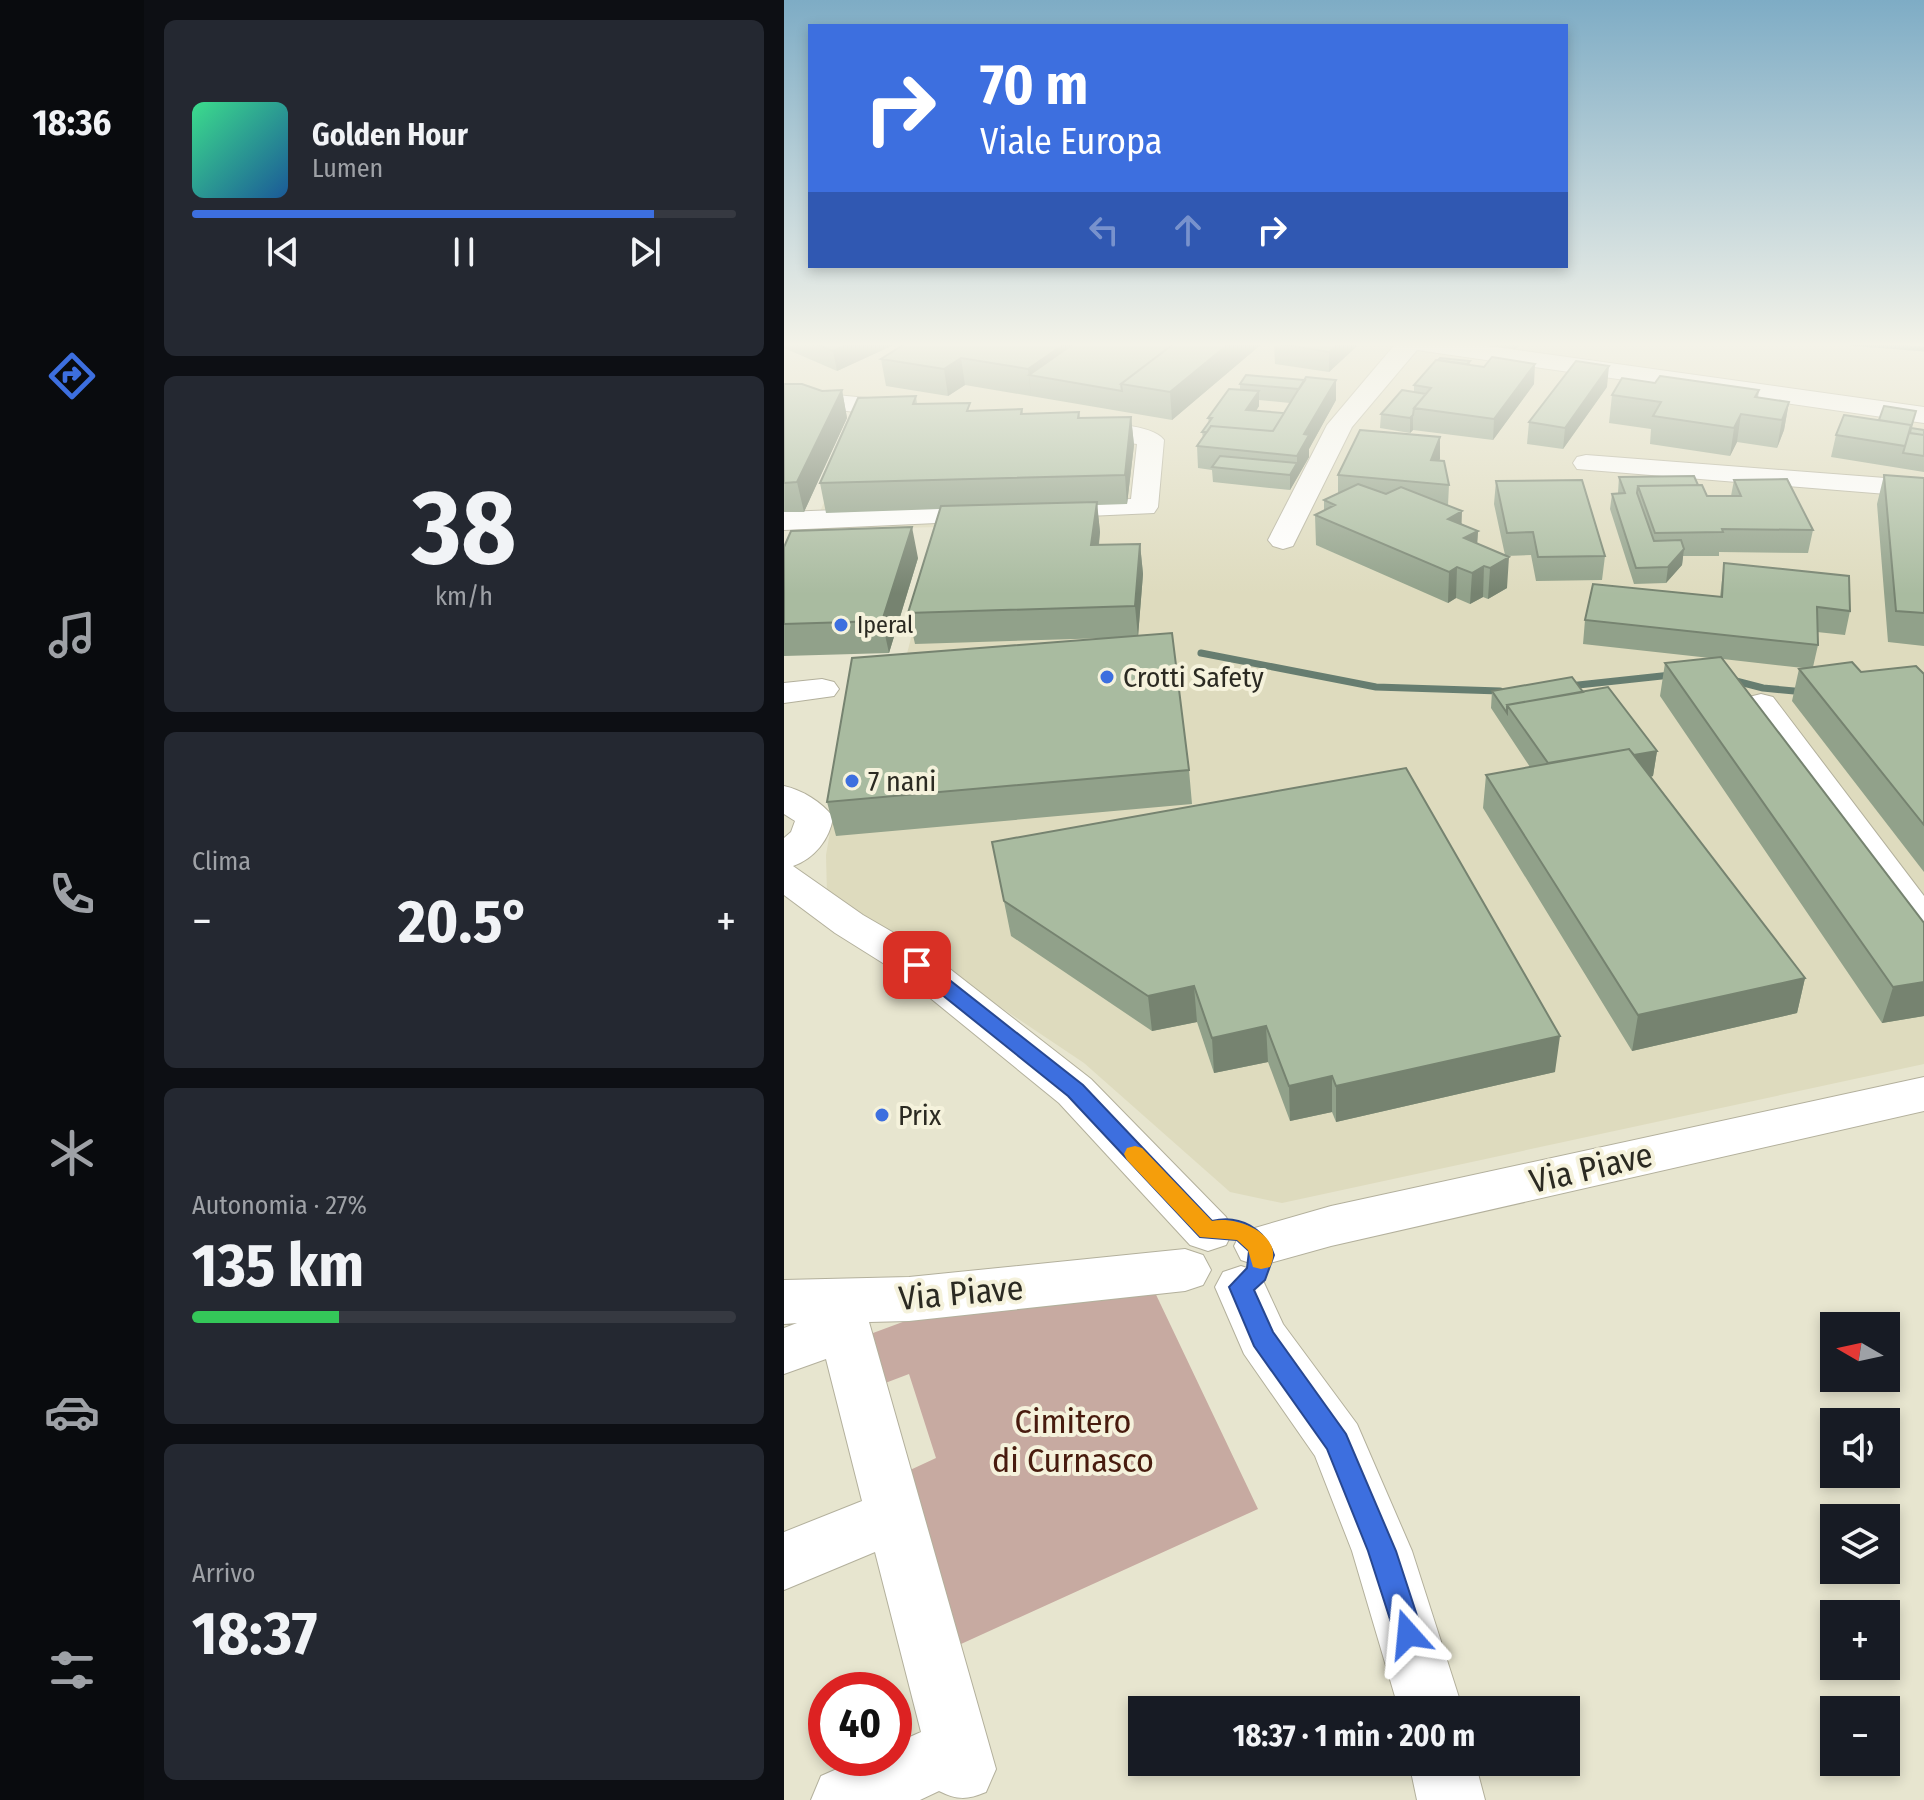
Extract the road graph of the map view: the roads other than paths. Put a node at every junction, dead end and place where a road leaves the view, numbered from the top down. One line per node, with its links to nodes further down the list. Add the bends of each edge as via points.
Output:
1 (858, 426): 4 (street)
2 (1050, 426): 8 (street, via 1151,440 1144,507)
3 (1340, 426): 10 (street)
4 (854, 434)
5 (1586, 463): 6 (street)
6 (1924, 489)
7 (826, 491): 8 (street)
8 (813, 520): 9 (street)
9 (784, 521)
10 (1283, 540)
11 (822, 689): 12 (street)
12 (784, 693)
13 (1761, 704): 17 (street)
14 (784, 797): 15 (street, via 814,817 806,842)
15 (784, 856)
16 (784, 876): 19 (street, Via Piave, via 917,965 1075,1091)
17 (1924, 924)
18 (1924, 1094): 20 (street, Via Piave, via 1331,1226)
19 (1197, 1251): 20 (street, Via Piave, via 1197,1285 1207,1290 1219,1292); 21 (street, Via Piave)
20 (1250, 1266): 25 (street, via 1263,1338 1337,1442 1382,1551)
21 (822, 1311): 22 (street, Via Piave); 23 (street)
22 (784, 1351)
23 (895, 1516): 24 (street); 27 (street, via 960,1759)
24 (784, 1561)
25 (1427, 1696)
26 (1445, 1776): 28 (street)
27 (845, 1800)
28 (1451, 1800)

